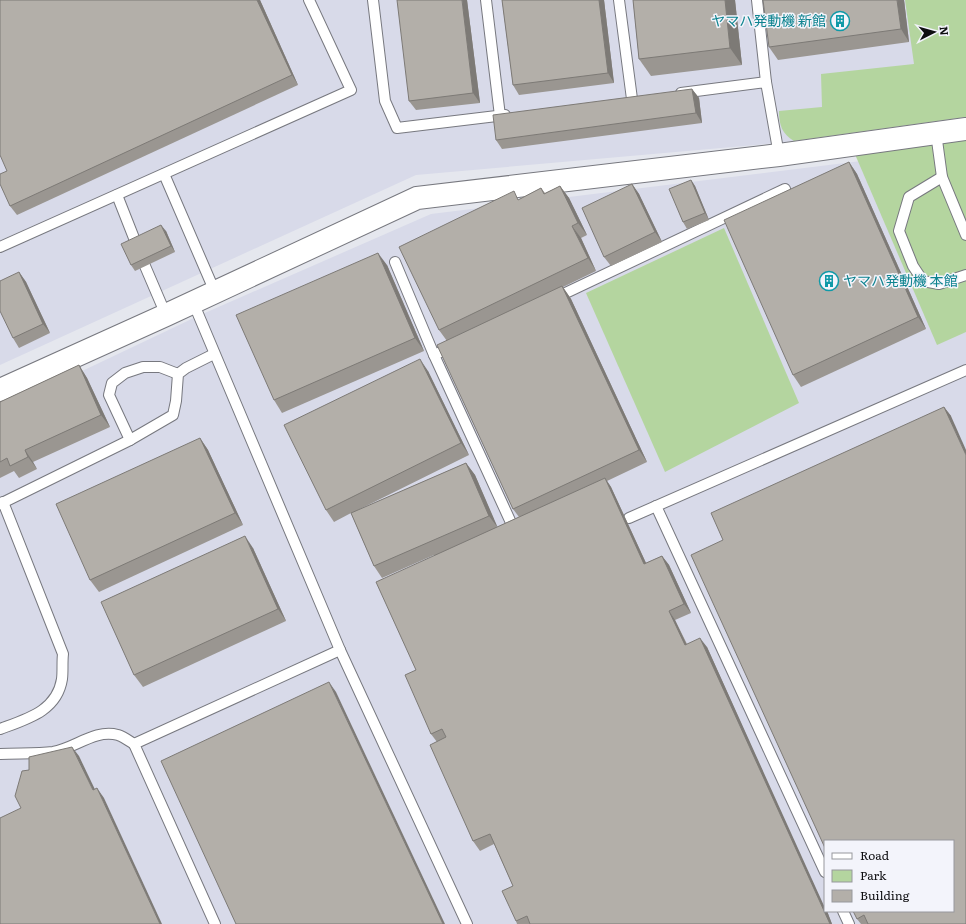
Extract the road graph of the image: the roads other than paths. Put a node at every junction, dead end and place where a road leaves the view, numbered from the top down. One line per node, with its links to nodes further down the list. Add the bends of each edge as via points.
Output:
1 (309, 0): 14 (lane, via 351,90)
2 (373, 0): 10 (lane, via 386,101 396,128)
3 (486, 0): 10 (lane)
4 (619, 0): 8 (lane)
5 (757, 0): 6 (lane)
6 (766, 82): 7 (lane); 13 (lane)
7 (672, 94)
8 (632, 99)
9 (515, 114): 10 (lane)
10 (500, 116)
11 (966, 129): 12 (street)
12 (936, 133): 13 (street); 15 (lane)
13 (779, 155): 22 (street, via 417,198)
14 (164, 174): 17 (lane); 22 (lane)
15 (942, 177): 18 (lane); 21 (lane, via 909,197 899,231 912,266 923,281 938,284)
16 (785, 189): 23 (lane)
17 (117, 195): 19 (lane); 25 (lane)
18 (966, 235)
19 (0, 247)
20 (395, 262): 28 (lane)
21 (966, 275)
22 (215, 292): 24 (street)
23 (549, 301)
24 (193, 302): 25 (street); 27 (lane)
25 (166, 315): 31 (street)
26 (463, 342): 28 (lane)
27 (214, 354): 30 (lane); 37 (lane)
28 (434, 355): 36 (lane)
29 (966, 370): 34 (lane)
30 (178, 374): 32 (lane, via 173,415); 32 (lane, via 160,367 143,367 124,373 112,383 109,395)
31 (0, 390)
32 (130, 440): 33 (lane)
33 (2, 503): 38 (lane, via 63,654 62,679 56,698 45,709 26,720)
34 (656, 506): 35 (lane); 41 (lane)
35 (629, 518)
36 (513, 527)
37 (340, 650): 39 (lane); 44 (lane)
38 (0, 729)
39 (134, 744): 40 (lane, via 119,735 102,734 52,752); 43 (lane)
40 (0, 754)
41 (824, 870)
42 (843, 912): 45 (lane)
43 (215, 924)
44 (467, 924)
45 (849, 924)

